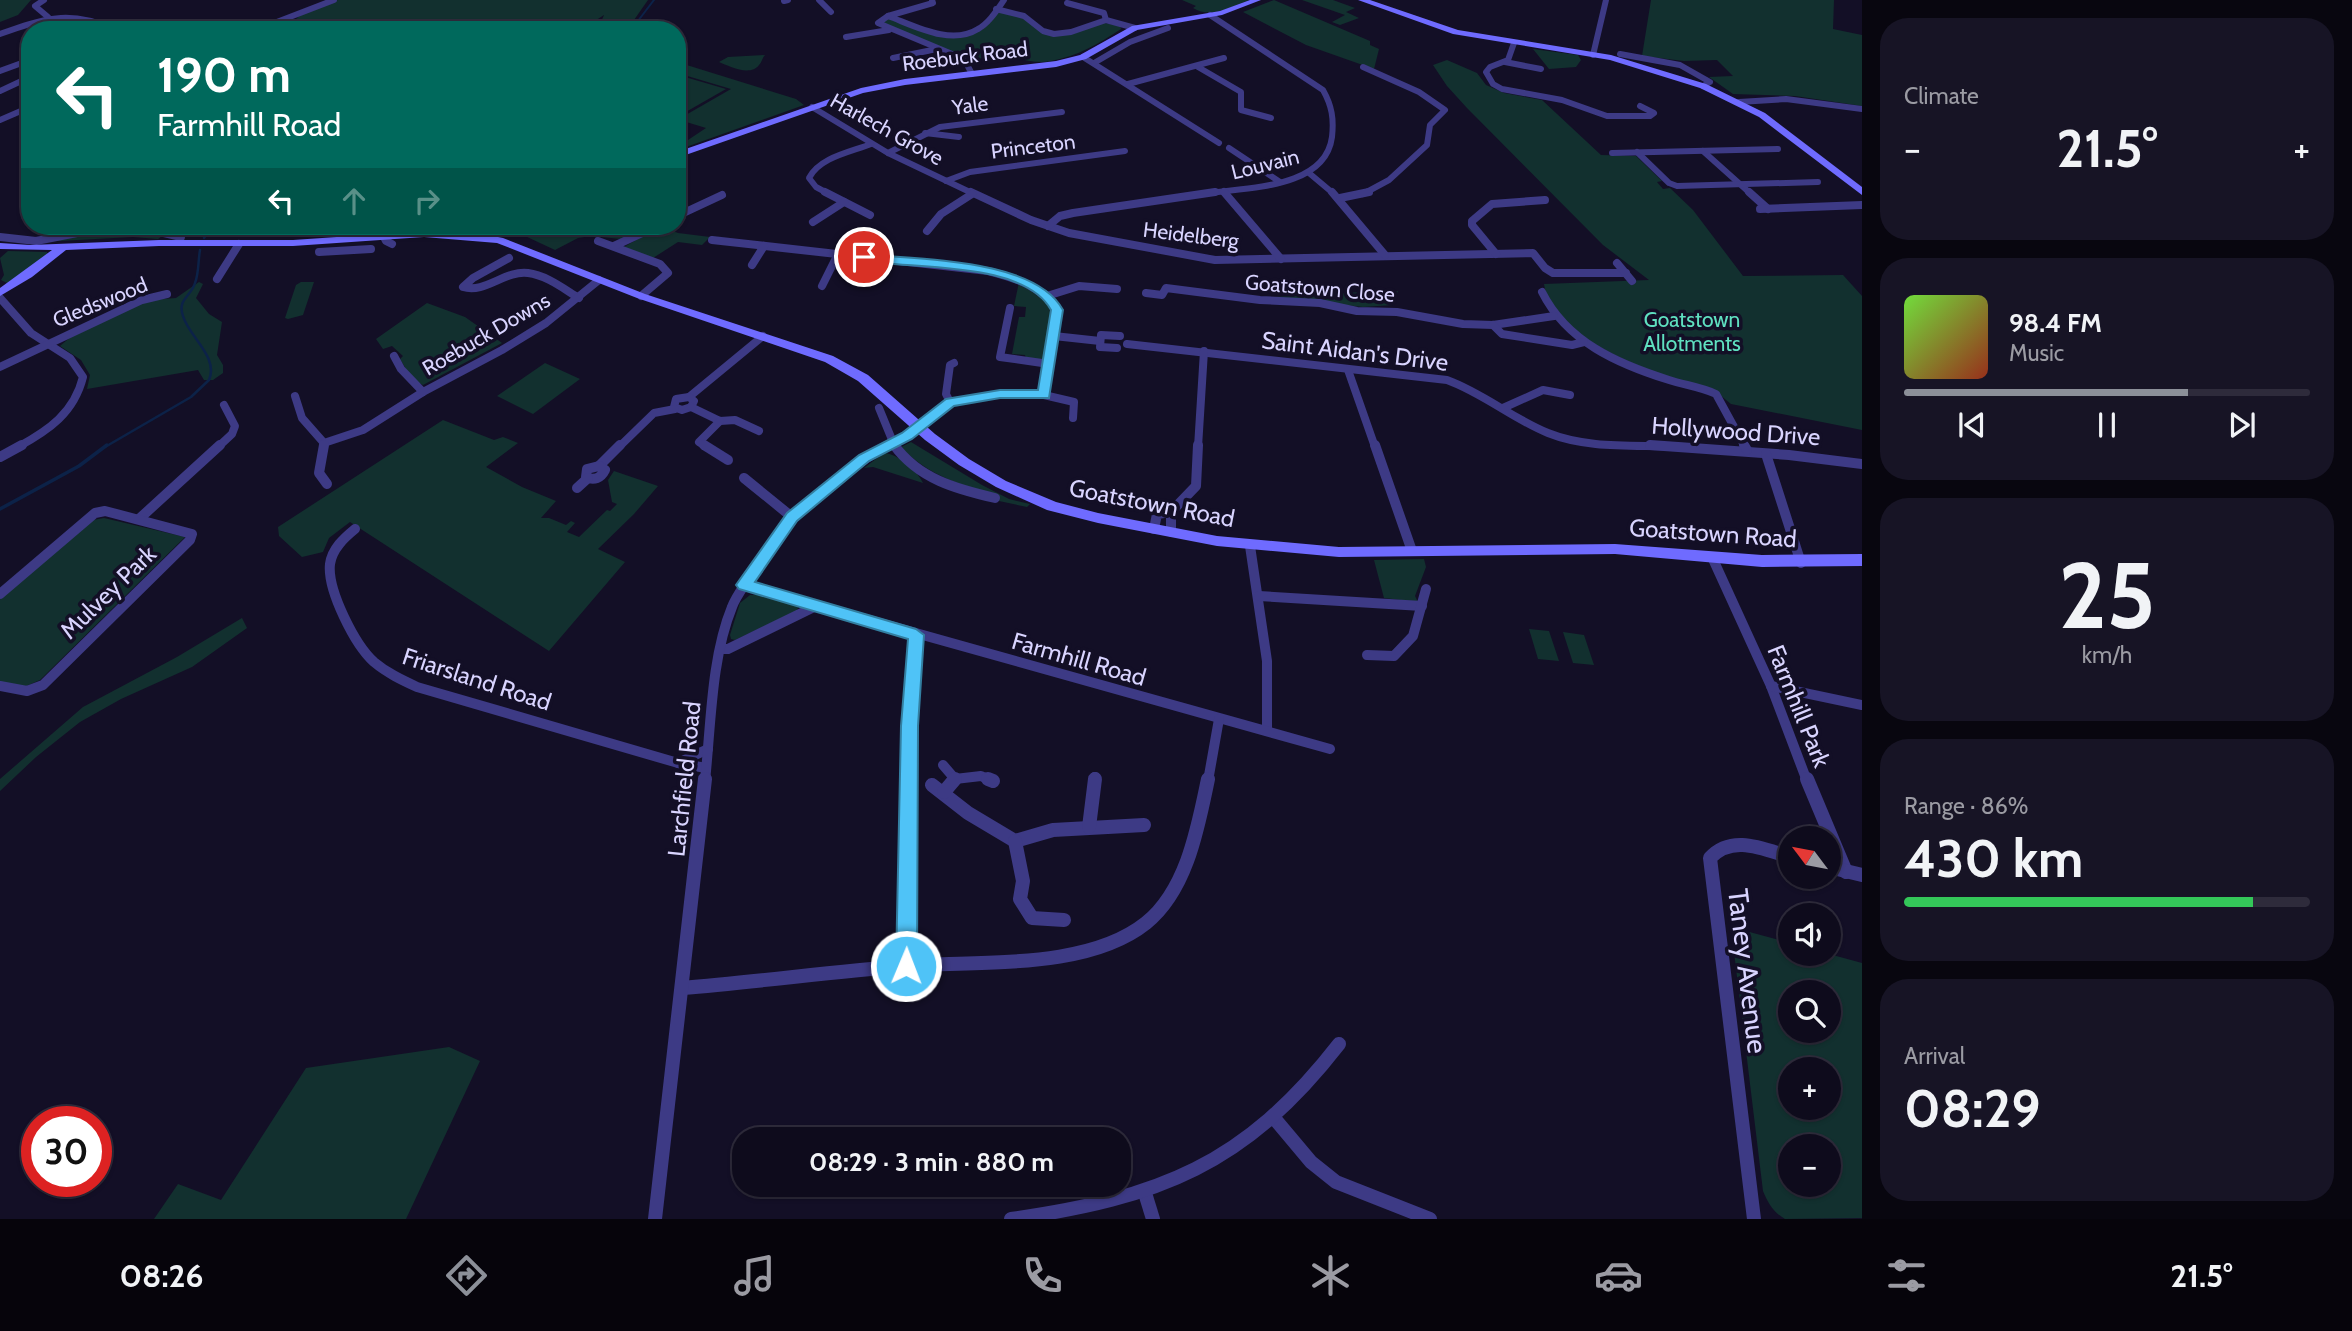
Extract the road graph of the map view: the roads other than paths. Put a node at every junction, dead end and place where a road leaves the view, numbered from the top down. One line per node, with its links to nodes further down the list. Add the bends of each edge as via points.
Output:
1 (44, 0): 14 (street, via 35,6)
2 (334, 0): 18 (street)
3 (819, 0): 11 (street)
4 (932, 0): 13 (street, via 926,6)
5 (1004, 0): 10 (street)
6 (1257, 0): 12 (main road, Roebuck Road)
7 (1362, 0): 25 (main road, via 1437,27)
8 (1606, 0): 28 (street)
9 (1067, 3): 15 (street, via 1099,10)
10 (996, 9): 13 (street, via 979,30 960,34 929,31); 15 (street, via 1024,16 1054,34)
11 (831, 12)
12 (1210, 15): 20 (main road, Roebuck Road); 64 (street, Louvain, via 1323,90 1331,106 1328,154 1324,163)
13 (888, 16): 22 (street, via 878,23)
14 (47, 17): 16 (street); 17 (street)
15 (1106, 20): 20 (street)
16 (36, 21)
17 (99, 21)
18 (279, 21)
19 (21, 26): 23 (street)
20 (1135, 28): 29 (main road, Roebuck Road)
21 (1168, 28): 34 (street, via 1145,34)
22 (889, 30): 24 (street); 26 (street)
23 (0, 34)
24 (846, 37)
25 (1514, 43): 28 (main road); 32 (street)
26 (937, 49): 30 (street); 39 (street, via 964,59)
27 (1620, 54): 42 (street, via 1680,65 1710,82)
28 (1592, 55): 42 (main road, via 1659,70)
29 (1083, 57): 34 (street); 39 (main road, Roebuck Road)
30 (893, 58)
31 (1224, 58): 35 (street)
32 (1505, 62): 37 (street); 45 (street, via 1490,67 1487,78 1514,93 1562,100 1607,116 1654,113)
33 (21, 63): 38 (street)
34 (1094, 63): 41 (street)
35 (1198, 67): 41 (street); 50 (street, via 1241,92 1241,110)
36 (1363, 67): 73 (street, via 1445,110 1430,125 1427,145 1385,185 1370,193)
37 (1541, 69)
38 (0, 71)
39 (972, 74): 46 (main road, Roebuck Road, via 872,88)
40 (21, 81): 43 (street)
41 (1128, 84): 54 (street)
42 (1703, 86): 44 (main road)
43 (0, 91)
44 (1738, 102): 47 (street, via 1786,99); 70 (main road)
45 (1640, 106)
46 (811, 107): 55 (street, Harlech Grove); 60 (main road, Roebuck Road)
47 (1862, 109)
48 (21, 111): 51 (street)
49 (1062, 112): 52 (street, Yale, via 963,123)
50 (1270, 118)
51 (0, 120)
52 (924, 133): 53 (street); 62 (street, Yale)
53 (960, 137)
54 (1219, 143)
55 (871, 144): 62 (street, Harlech Grove); 75 (street, via 810,172 816,187)
56 (1229, 148): 66 (street)
57 (1778, 149): 59 (street)
58 (1125, 151): 65 (street, Princeton, via 970,172)
59 (1703, 151): 61 (street); 68 (street)
60 (686, 152)
61 (1637, 152): 63 (street); 68 (street, via 1674,186)
62 (888, 153): 65 (street, Harlech Grove)
63 (1612, 153)
64 (1309, 173): 66 (street, Louvain); 73 (street)
65 (946, 181): 71 (street, Heidelberg)
66 (1280, 182): 69 (street, Louvain)
67 (1818, 182): 68 (street)
68 (1742, 184): 76 (street, via 1764,209)
69 (1224, 192): 80 (street, Louvain, via 1073,213); 107 (street)
70 (1862, 192)
71 (972, 194): 80 (street, Heidelberg); 81 (street, via 947,208)
72 (722, 195): 77 (street)
73 (1340, 198): 105 (street)
74 (1545, 201): 104 (street, via 1492,204 1472,221)
75 (844, 202): 78 (street); 79 (street)
76 (1862, 205)
77 (686, 212)
78 (870, 215)
79 (813, 222)
80 (1048, 226): 107 (street, Heidelberg, via 1183,256)
81 (927, 231)
82 (75, 235): 95 (street)
83 (164, 235): 89 (street)
84 (436, 235): 90 (main road)
85 (454, 235): 91 (main road)
86 (508, 235): 91 (main road)
87 (638, 235): 97 (street)
88 (181, 237): 89 (street)
89 (163, 239): 94 (main road); 99 (main road)
90 (335, 240): 94 (main road); 101 (street)
91 (499, 240): 113 (main road, Goatstown Road)
92 (712, 240): 98 (street)
93 (598, 241): 97 (street)
94 (239, 244): 112 (street)
95 (33, 245): 96 (main road); 99 (main road)
96 (2, 246)
97 (614, 246): 123 (street, via 667,270)
98 (764, 246): 103 (street); 109 (street)
99 (62, 248): 116 (main road)
100 (371, 249): 101 (street)
101 (330, 251): 102 (street)
102 (319, 252)
103 (838, 254): 117 (street); 124 (street, via 988,271 1010,276)
104 (1496, 254): 105 (street, Heidelberg); 110 (street, Heidelberg, via 1533,253)
105 (1385, 255): 107 (street, Heidelberg)
106 (509, 258): 125 (street, via 463,286 473,290 520,271 534,271)
107 (1281, 259)
108 (1617, 263): 111 (street)
109 (752, 265)
110 (1550, 272): 111 (street); 115 (street, Heidelberg)
111 (1626, 273): 114 (street)
112 (217, 279)
113 (599, 280): 123 (main road, Goatstown Road); 125 (street, Roebuck Downs)
114 (1632, 281)
115 (1558, 282)
116 (6, 285): 122 (main road)
117 (822, 286)
118 (1117, 289): 124 (street, via 1080,286)
119 (1542, 292): 127 (street, Goatstown Close)
120 (1146, 293): 128 (street, Goatstown Close, via 1162,295 1166,288)
121 (167, 294): 134 (street, Gledswood, via 142,300)
122 (0, 295): 134 (street, via 32,333)
123 (641, 296): 131 (main road, Goatstown Road)
124 (1047, 296): 129 (street, via 1057,310)
125 (579, 298): 143 (street, Roebuck Downs, via 502,350)
126 (1010, 308): 140 (street, via 1000,357)
127 (1555, 316): 128 (street, Goatstown Close); 133 (street, Goatstown Close)
128 (1493, 325): 133 (street, Goatstown Close, via 1502,334 1572,345)
129 (1054, 336): 132 (street); 140 (street)
130 (1119, 336): 132 (street, via 1101,335)
131 (763, 337): 147 (street); 154 (main road, Goatstown Road, via 851,370)
132 (1100, 341): 136 (street, via 1100,347)
133 (1584, 342): 159 (street, Goatstown Close, via 1632,367 1716,394)
134 (47, 343): 141 (street, Gledswood); 161 (street, via 77,367 83,377 81,391 60,421)
135 (1127, 344): 137 (street, Saint Aidan's Drive)
136 (1117, 348)
137 (1204, 351): 142 (street, Saint Aidan's Drive); 168 (street, via 1196,486)
138 (394, 356): 143 (street, Roebuck Downs)
139 (954, 363): 148 (street, via 946,394)
140 (1049, 364): 144 (street)
141 (0, 368)
142 (1348, 370): 151 (street, Saint Aidan's Drive, via 1447,380); 175 (street)
143 (423, 392): 157 (street, Roebuck Downs, via 363,430)
144 (1044, 395): 148 (street, via 1000,394); 152 (street, via 1074,402)
145 (1570, 395): 151 (street, via 1547,390 1525,393)
146 (295, 396): 157 (street, via 303,418)
147 (690, 402): 153 (street); 166 (street, via 685,410 654,413 599,466 587,469 584,475 588,478)
148 (950, 402): 154 (street, Larchfield Road)
149 (224, 405): 170 (street, Mulvey Park, via 235,426 232,434)
150 (879, 408): 156 (street)
151 (1503, 408): 158 (street, Saint Aidan's Drive, via 1548,434)
152 (1073, 418)
153 (720, 421): 155 (street, via 734,420); 162 (street, via 695,440)
154 (917, 426): 156 (street, Larchfield Road); 172 (main road, Goatstown Road, via 964,462 1023,494 1063,509)
155 (759, 431)
156 (892, 442): 167 (street, via 902,457 930,477); 169 (street, Larchfield Road, via 864,458)
157 (324, 443): 165 (street, via 319,473)
158 (1605, 443): 159 (street, Hollywood Drive)
159 (1747, 450): 160 (street, Hollywood Drive)
160 (1766, 454): 163 (street, Hollywood Drive); 178 (street)
161 (0, 457)
162 (728, 460)
163 (1862, 464)
164 (744, 478): 169 (street)
165 (327, 484)
166 (577, 488)
167 (995, 498)
168 (1171, 512): 172 (street, via 1157,514); 173 (street)
169 (792, 517): 179 (street, Larchfield Road)
170 (139, 519): 181 (street, Mulvey Park, via 95,513); 188 (street, Mulvey Park, via 190,531 192,536 43,685 24,692)
171 (355, 528): 195 (street, Friarsland Road, via 332,556 332,584 367,655 386,671 416,687)
172 (1154, 529): 173 (main road, Goatstown Road)
173 (1171, 533): 174 (main road, Goatstown Road)
174 (1250, 546): 175 (main road, Goatstown Road); 182 (street)
175 (1412, 551): 176 (main road, Goatstown Road, via 1615,549)
176 (1712, 557): 178 (main road, Goatstown Road); 189 (street, Farmhill Park)
177 (1862, 560): 178 (main road, Goatstown Road)
178 (1801, 562)
179 (744, 585): 183 (street, Farmhill Road); 186 (street, Larchfield Road, via 732,606)
180 (1426, 589): 184 (street)
181 (0, 594)
182 (1259, 596): 184 (street); 192 (street)
183 (816, 606): 185 (street, Farmhill Road); 186 (street)
184 (1422, 606): 187 (street, via 1413,636 1394,656)
185 (916, 635): 191 (street, Farmhill Road); 209 (street)
186 (720, 649): 193 (street, Larchfield Road)
187 (1367, 655)
188 (0, 686)
189 (1770, 686): 190 (street); 206 (street, Farmhill Park)
190 (1862, 705)
191 (1219, 719): 192 (street, Farmhill Road); 209 (street, via 1187,859 1177,882 1147,922 1091,948 1038,958)
192 (1267, 731): 194 (street, Farmhill Road)
193 (708, 749): 195 (street); 197 (street, Larchfield Road)
194 (1330, 749)
195 (678, 763): 197 (street, Friarsland Road)
196 (943, 765): 199 (street)
197 (706, 768): 210 (street, Larchfield Road)
198 (1095, 776): 202 (street)
199 (955, 779): 200 (street, via 981,776); 203 (street, via 938,789 968,814)
200 (993, 781)
201 (1144, 825): 202 (street)
202 (1089, 827): 203 (street, via 1053,830)
203 (1015, 841): 208 (street, via 1023,881 1020,899 1032,918)
204 (1778, 854): 218 (street, Taney Avenue, via 1728,844 1710,858)
205 (1841, 871): 206 (street)
206 (1846, 872): 207 (street)
207 (1862, 875)
208 (1064, 920)
209 (906, 966): 210 (street)
210 (681, 988): 214 (street, Larchfield Road)
211 (1339, 1044): 212 (street)
212 (1274, 1118): 213 (street, via 1200,1165); 217 (street, via 1327,1176)
213 (1145, 1192): 215 (street); 216 (street)
214 (655, 1219)
215 (1011, 1219)
216 (1153, 1219)
217 (1430, 1219)
218 (1754, 1219)

